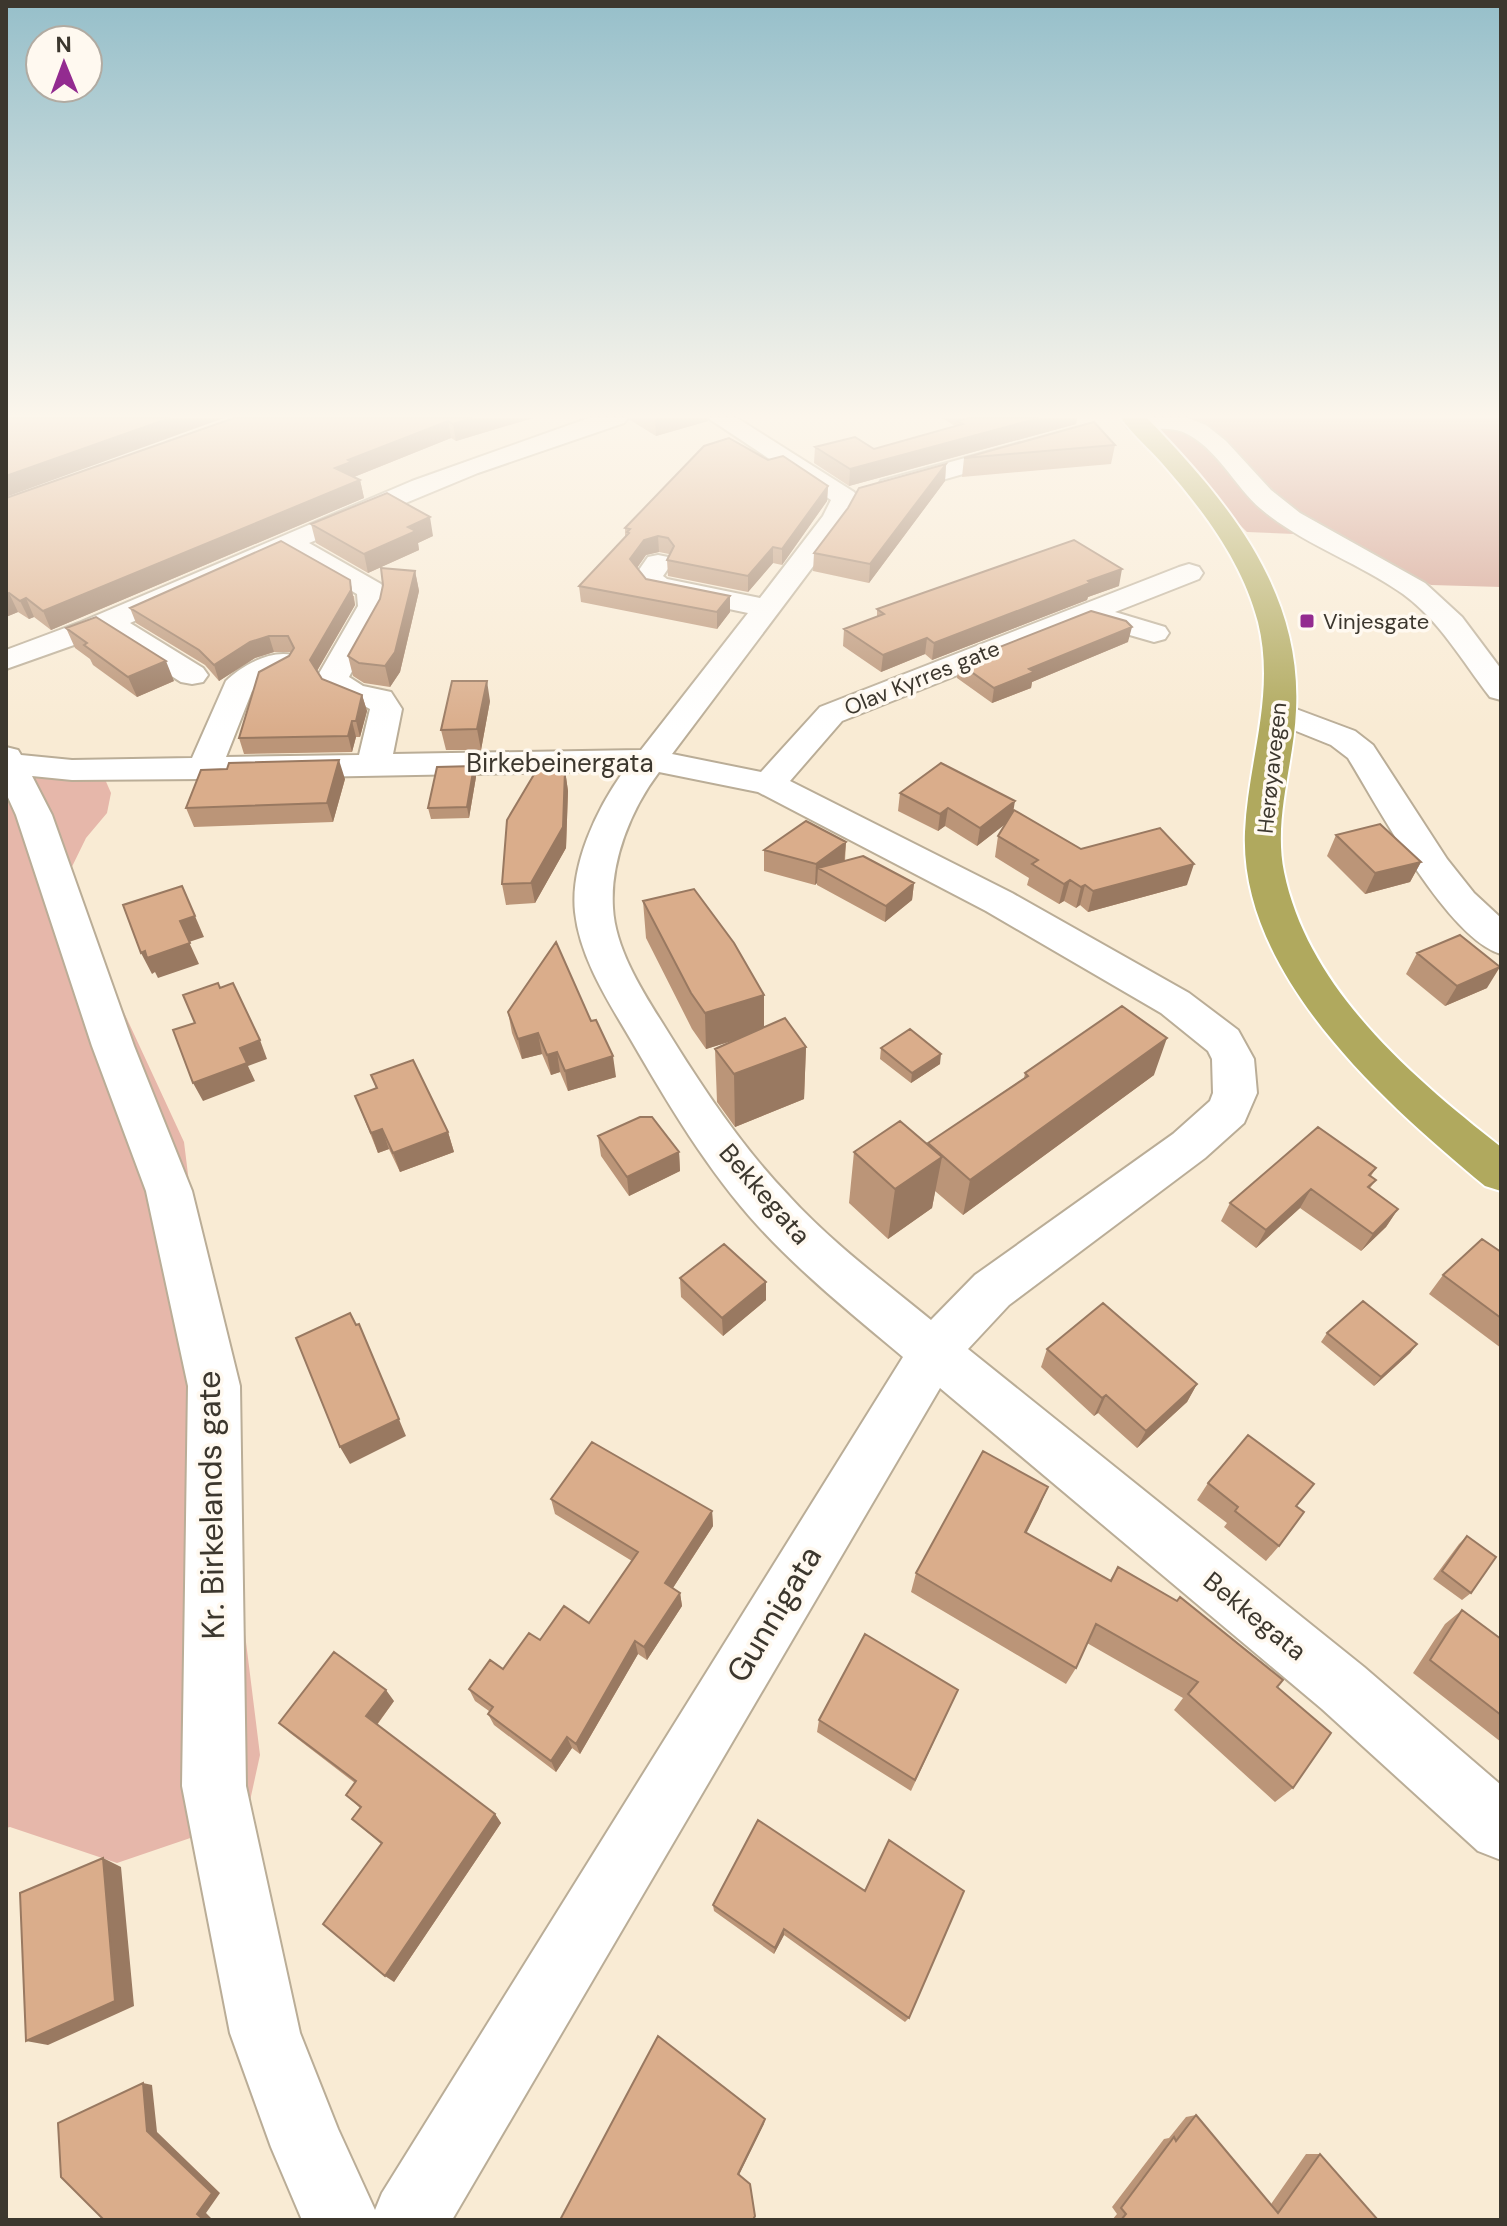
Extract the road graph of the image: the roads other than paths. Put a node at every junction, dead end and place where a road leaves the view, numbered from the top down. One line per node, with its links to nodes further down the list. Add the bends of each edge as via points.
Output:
1 (338, 522): 5 (street)
2 (833, 522): 8 (street, Bekkegata)
3 (1222, 522): 16 (highway, Herøyavegen, via 1265,594 1278,642)
4 (1296, 522): 15 (street, via 1418,591)
5 (287, 542): 10 (street); 19 (street, via 371,590 373,606 333,677 343,690 380,699 386,709)
6 (658, 563): 8 (street, via 648,577 658,586)
7 (1189, 573): 9 (street, Olav Kyrres gate)
8 (768, 608): 17 (street, Bekkegata)
9 (1088, 614): 11 (street); 21 (street, Olav Kyrres gate, via 831,714)
10 (106, 621): 12 (street); 14 (street)
11 (1154, 633)
12 (6, 660)
13 (281, 662): 20 (street, via 237,688)
14 (192, 675)
15 (1499, 685)
16 (1280, 713): 22 (street, via 1343,738 1361,752 1434,867); 24 (highway, Herøyavegen, via 1263,845 1272,896 1285,929 1314,982 1371,1056)
17 (651, 760): 19 (street, Birkebeinergata); 21 (street, Birkebeinergata); 25 (street, Bekkegata, via 612,820 599,861 594,913 610,964 714,1136 765,1203 839,1274)
18 (9, 761): 20 (street, Birkebeinergata, via 72,770); 27 (street, Kr. Birkelands gate, via 34,815 169,1191 214,1386 214,1786 265,2033)
19 (374, 764): 20 (street, Birkebeinergata)
20 (204, 769)
21 (769, 784): 23 (street, Birkebeinergata, via 999,902 1175,1003 1223,1041 1233,1059)
22 (1501, 941)
23 (1235, 1093): 25 (street, Gunnigata, via 1228,1111 1189,1146 992,1290)
24 (1501, 1173)
25 (934, 1351): 26 (street, Bekkegata, via 1343,1688); 28 (street, Gunnigata)
26 (1501, 1828)
27 (341, 2220)
28 (409, 2220)

